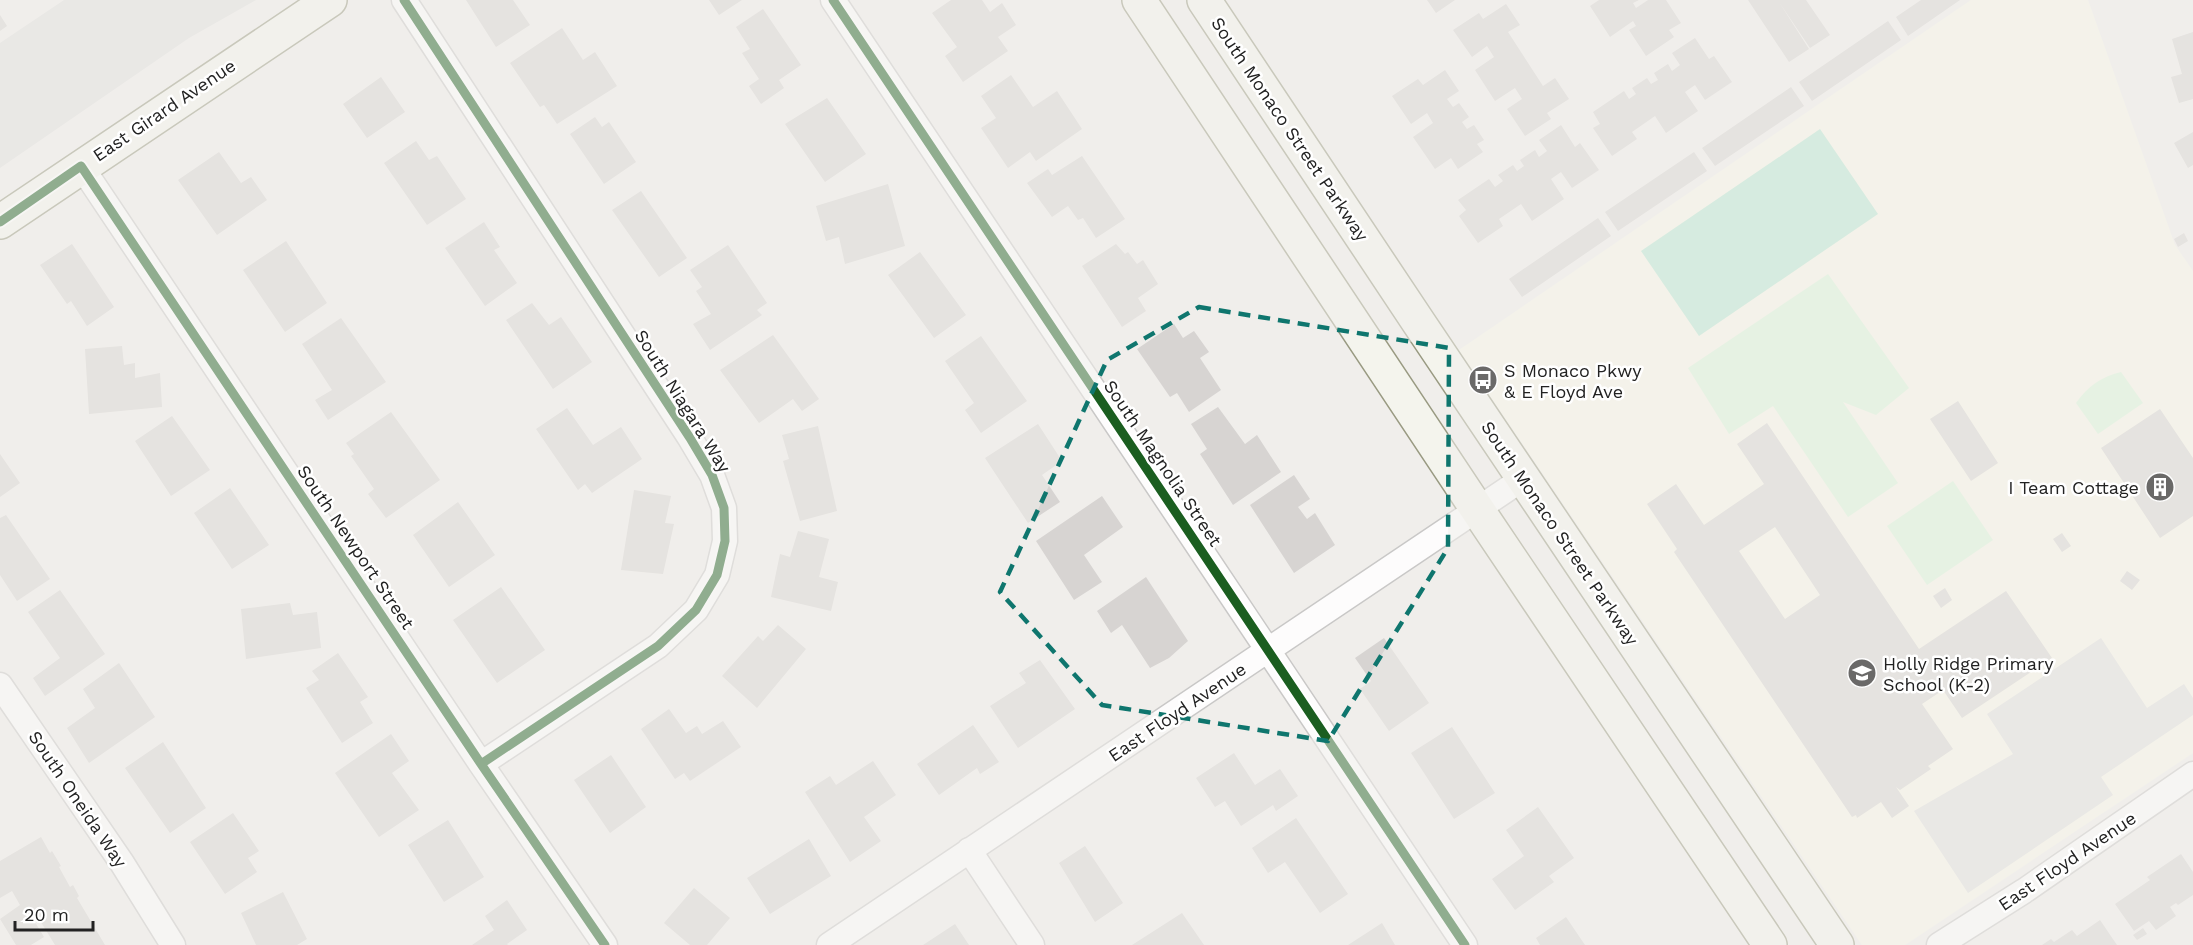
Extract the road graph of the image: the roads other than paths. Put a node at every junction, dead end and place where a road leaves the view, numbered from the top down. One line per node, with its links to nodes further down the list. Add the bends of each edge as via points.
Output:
1 (330, 0): 6 (main road, East Girard Avenue)
2 (404, 0): 12 (street, South Niagara Way, via 690,438 712,475 724,508 725,541 717,575 696,610 658,646)
3 (833, 0): 10 (street, South Magnolia Street)
4 (1138, 0): 9 (main road)
5 (1204, 0): 8 (main road, South Monaco Street Parkway)
6 (81, 166): 7 (main road, East Girard Avenue); 12 (street, South Newport Street)
7 (0, 222)
8 (1524, 478): 9 (street, East Floyd Avenue); 21 (main road, South Monaco Street Parkway)
9 (1477, 510): 10 (street, East Floyd Avenue); 20 (main road)
10 (1269, 651): 14 (street, East Floyd Avenue); 19 (street, South Magnolia Street)
11 (0, 685): 15 (street, South Oneida Way)
12 (481, 764): 16 (street, South Newport Street)
13 (2193, 774): 22 (street, East Floyd Avenue)
14 (969, 850): 17 (street, East Floyd Avenue); 18 (street)
15 (173, 945)
16 (605, 945)
17 (829, 945)
18 (1032, 945)
19 (1465, 945)
20 (1770, 945)
21 (1838, 945)
22 (1939, 945)

